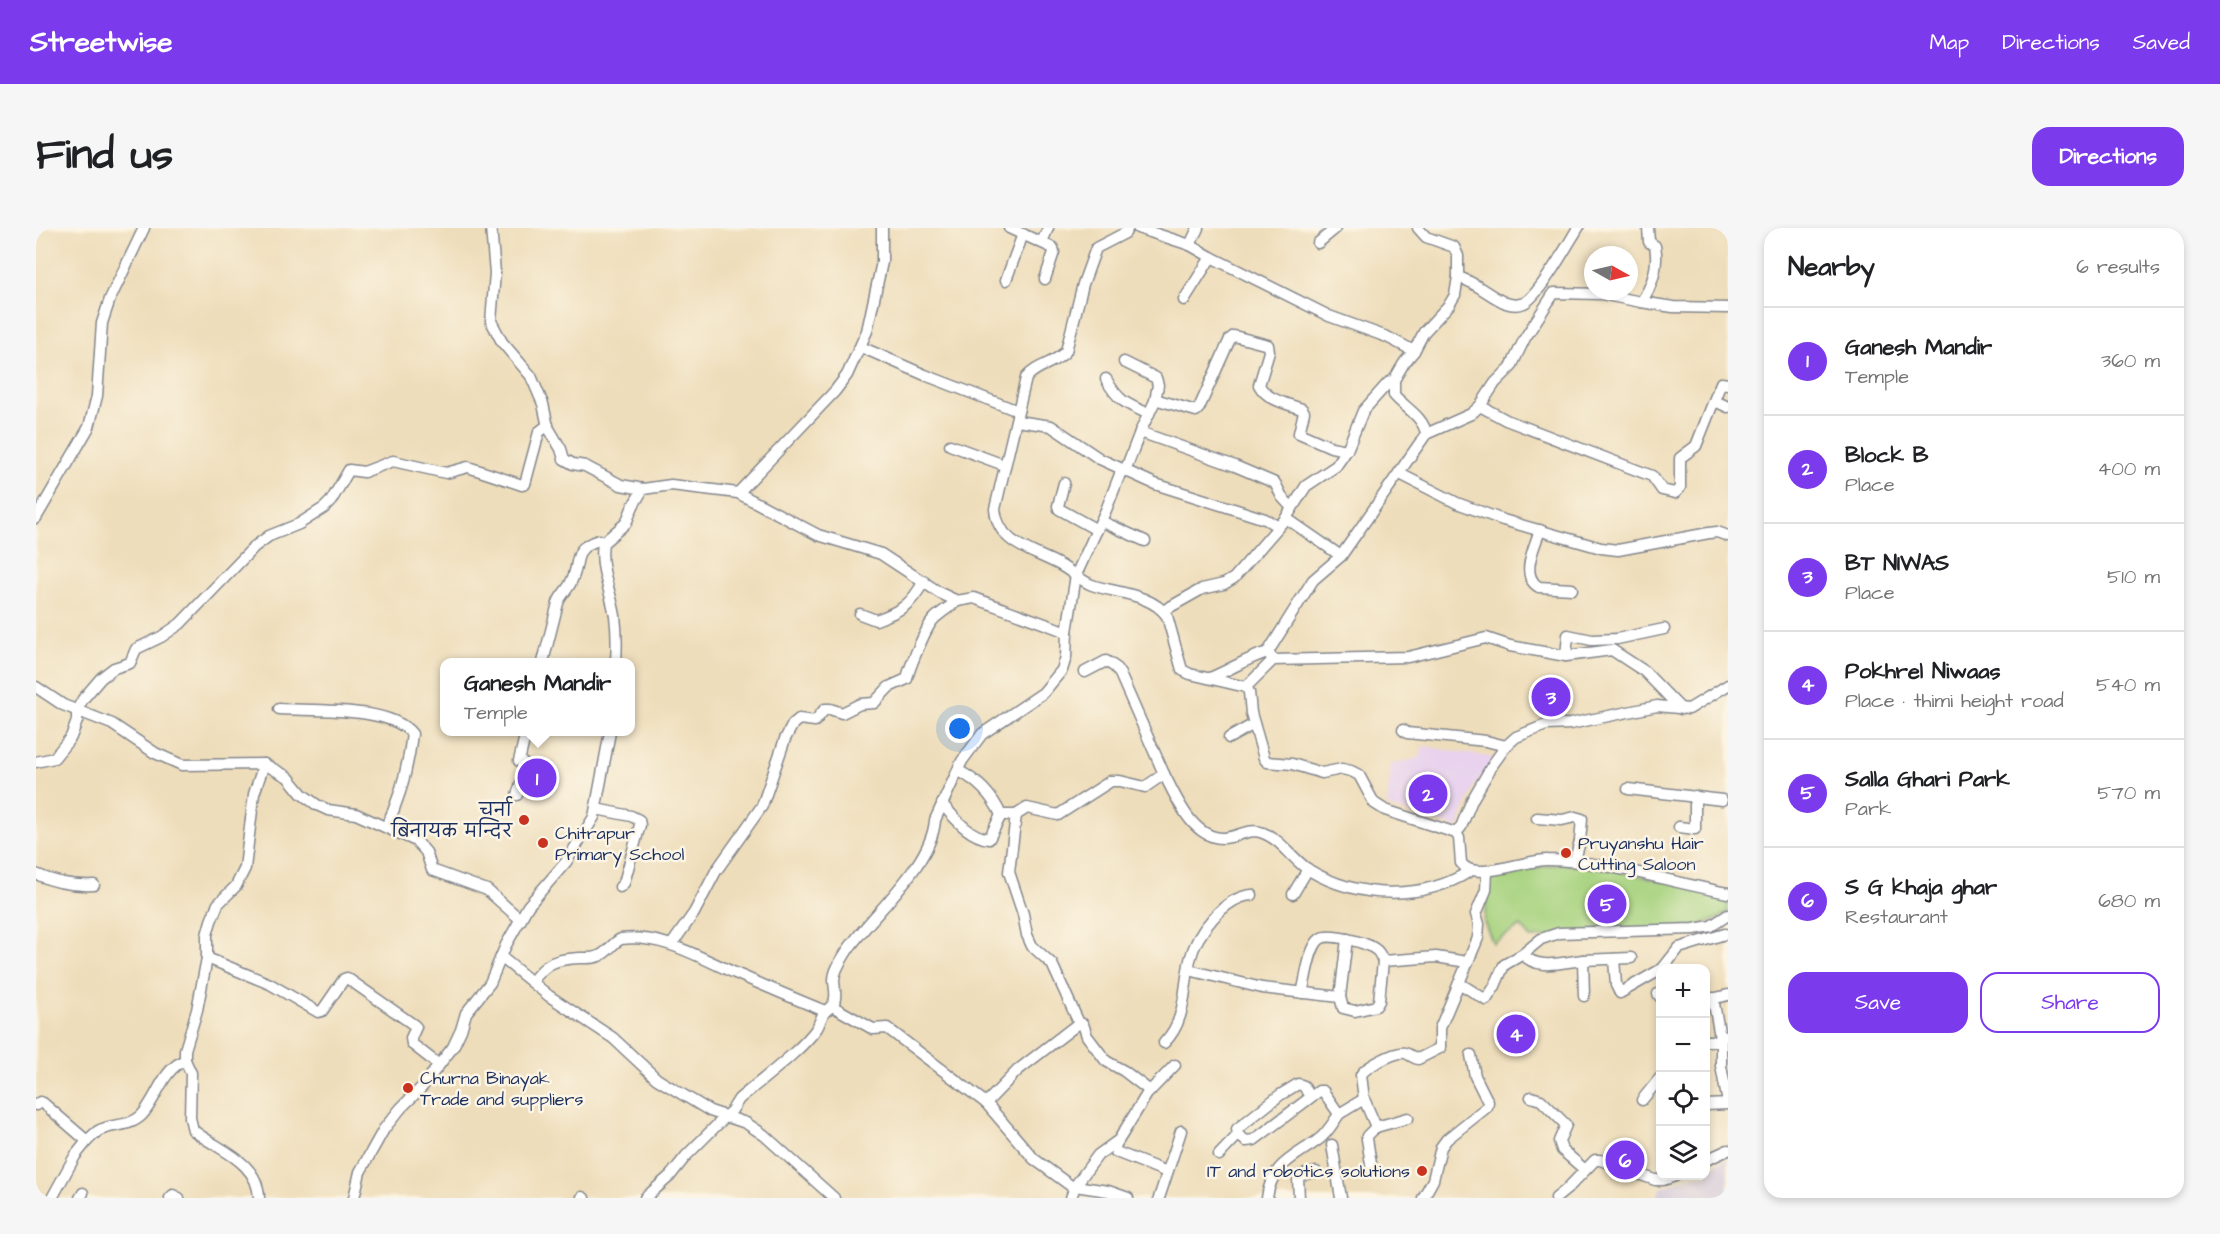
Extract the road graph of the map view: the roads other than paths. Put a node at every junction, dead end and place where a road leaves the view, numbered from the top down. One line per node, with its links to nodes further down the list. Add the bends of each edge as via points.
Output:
1 (144, 228): 48 (street, via 104,316 89,428)
2 (491, 228): 36 (street, via 495,273 491,321 502,342 531,376)
3 (882, 228): 24 (street, via 880,273)
4 (1009, 228): 13 (street)
5 (1048, 228): 14 (street)
6 (1128, 228): 35 (street, via 1096,248 1066,351 1026,378)
7 (1138, 228): 16 (street)
8 (1198, 228): 16 (street)
9 (1336, 228): 15 (street)
10 (1418, 228): 18 (street, via 1426,237 1454,247)
11 (1578, 228): 18 (street, via 1539,288 1524,303 1516,305 1497,299)
12 (1648, 228): 22 (street, via 1649,242 1655,246 1657,257 1652,281)
13 (1023, 234): 14 (street); 20 (street)
14 (1042, 242): 19 (street, via 1054,252)
15 (1318, 243)
16 (1190, 245): 17 (street)
17 (1211, 257): 21 (street); 25 (street, via 1329,316)
18 (1458, 277): 25 (street, via 1449,305 1429,325)
19 (1045, 279)
20 (1006, 280)
21 (1184, 300)
22 (1641, 302): 23 (street, via 1673,308); 32 (street, via 1600,294 1554,293 1511,367)
23 (1728, 308)
24 (861, 346): 35 (street); 46 (street, via 835,391)
25 (1414, 351): 28 (street)
26 (1124, 362): 30 (street, via 1156,378)
27 (1106, 379): 34 (street, via 1122,402)
28 (1394, 381): 38 (street, via 1394,394 1422,421); 40 (street, via 1364,411)
29 (1728, 384): 31 (street, via 1719,385)
30 (1155, 401): 34 (street); 40 (street, via 1196,411 1230,339 1251,339 1268,345 1259,385 1263,393 1302,409 1299,433 1303,436)
31 (1715, 401): 32 (street, via 1696,446 1680,458 1680,488 1675,493 1662,490 1652,476 1506,420); 33 (street)
32 (1480, 406): 38 (street)
33 (1728, 407)
34 (1149, 414): 37 (street)
35 (1018, 416): 41 (street); 42 (street, via 1051,426)
36 (548, 425): 45 (street, via 564,459 594,470 610,481); 76 (street, via 539,432 522,485 468,467 446,473 388,461 370,471 349,470 324,508 254,547 180,624 136,649 130,663 101,678)
37 (1140, 432): 42 (street); 47 (street, via 1275,483)
38 (1426, 434): 43 (street)
39 (950, 445): 41 (street)
40 (1347, 450): 47 (street, via 1336,466 1306,486)
41 (1004, 465): 57 (street, via 995,509 998,526 1014,542)
42 (1124, 470): 50 (street); 51 (street)
43 (1400, 474): 52 (street, via 1457,503); 56 (street)
44 (1064, 483): 50 (street, via 1059,509)
45 (643, 489): 46 (street, via 671,485); 68 (street, via 626,523 603,543 602,560 615,614)
46 (738, 493): 58 (street, via 818,535 881,554)
47 (1292, 508): 49 (street)
48 (36, 518)
49 (1286, 518): 51 (street); 56 (street)
50 (1099, 526): 55 (street); 57 (street)
51 (1277, 526): 61 (street, via 1229,582 1202,589)
52 (1540, 531): 53 (street, via 1618,550 1709,533); 59 (street, via 1529,567 1534,584)
53 (1728, 536)
54 (598, 540): 67 (street, via 585,546 577,556 571,584 558,603)
55 (1145, 541)
56 (1341, 556): 65 (street, via 1313,580)
57 (1076, 575): 61 (street, via 1089,584 1149,602); 64 (street)
58 (924, 581): 60 (street); 62 (street, via 915,598 891,615 876,620)
59 (1572, 589)
60 (957, 601): 64 (street, via 974,598); 114 (street, via 929,626 909,666 907,679 889,687 870,704 860,704 842,713 825,709 815,721 799,719 793,724 762,806 716,871 694,914)
61 (1163, 611): 70 (street, via 1182,670)
62 (860, 614)
63 (1664, 629): 66 (street, via 1617,639 1592,640 1568,635)
64 (1067, 632): 85 (street, via 1062,670 1028,703 982,734)
65 (1270, 656): 66 (street, via 1408,657 1486,638); 70 (street, via 1250,657); 73 (street)
66 (1566, 656): 75 (street, via 1612,650 1644,672)
67 (544, 658)
68 (616, 658)
69 (1085, 672): 86 (street, via 1103,662 1115,667)
70 (1210, 678): 73 (street)
71 (1728, 685): 75 (street)
72 (36, 687): 76 (street)
73 (1246, 687): 77 (street)
74 (279, 709): 97 (street, via 384,716 408,729 412,734 408,766)
75 (1681, 709): 82 (street, via 1657,706 1570,724 1546,725 1516,737)
76 (77, 710): 83 (street, via 71,737 54,758); 84 (street, via 112,724 155,753 182,765)
77 (1254, 724): 81 (street); 98 (street, via 1267,762 1322,773 1351,771 1359,775 1374,803 1385,810)
78 (1403, 730): 82 (street)
79 (525, 736): 88 (street, via 519,761 527,766)
80 (609, 736): 92 (street)
81 (1229, 738)
82 (1506, 746): 98 (street)
83 (36, 762)
84 (264, 764): 97 (street, via 288,777 317,805 356,814); 117 (street, via 254,794 245,868 236,886 218,904 207,935)
85 (958, 771): 91 (street); 93 (street, via 975,779)
86 (1164, 774): 94 (street, via 1145,787 1111,782 1058,815 1027,808); 100 (street, via 1194,825 1224,838 1253,831 1266,833)
87 (1628, 789): 89 (street)
88 (517, 795)
89 (1695, 796): 90 (street); 96 (street, via 1695,829)
90 (1722, 800)
91 (942, 804): 93 (street, via 968,832 981,838 989,839); 134 (street, via 930,841 910,875 836,970 836,999)
92 (596, 810): 105 (street, via 639,820); 110 (street, via 566,862 537,894)
93 (1001, 815): 94 (street)
94 (1016, 815): 135 (street, via 1009,872 1027,935 1032,946 1052,964)
95 (1537, 818): 99 (street, via 1582,819)
96 (1679, 826)
97 (386, 827): 110 (street, via 422,845 432,870 487,890)
98 (1456, 833): 101 (street, via 1461,863)
99 (1575, 860): 102 (street, via 1540,860); 106 (street)
100 (1308, 869): 101 (street, via 1343,885 1391,893 1408,893 1455,881); 107 (street)
101 (1470, 871): 102 (street)
102 (1487, 872): 122 (street, via 1486,890 1476,914 1478,938)
103 (36, 874): 104 (street, via 53,882)
104 (94, 885)
105 (620, 887)
106 (1728, 893)
107 (1293, 894)
108 (1252, 895): 124 (street, via 1216,913 1195,946)
109 (1728, 915): 111 (street)
110 (521, 920): 116 (street)
111 (1718, 922): 112 (street); 115 (street, via 1694,929 1559,933 1541,939)
112 (1727, 934): 123 (street, via 1678,948)
113 (1347, 939): 121 (street, via 1376,949); 128 (street, via 1319,939); 131 (street)
114 (672, 944): 126 (street, via 648,938 621,939 597,957 548,964); 134 (street)
115 (1523, 954): 120 (street, via 1540,964); 127 (street, via 1504,965 1486,1000)
116 (501, 957): 126 (street); 141 (street, via 490,983 466,1012 456,1041)
117 (207, 958): 140 (street); 141 (street, via 270,984 318,1012 347,978 414,1025 412,1044)
118 (1631, 958): 119 (street)
119 (1614, 959): 120 (street); 125 (street, via 1620,993)
120 (1583, 960): 130 (street)
121 (1383, 961): 122 (street, via 1436,957); 131 (street, via 1376,1006 1349,1010 1343,1008)
122 (1467, 962): 127 (street)
123 (1666, 964)
124 (1189, 970): 128 (street, via 1262,988); 138 (street, via 1174,1032)
125 (1656, 972)
126 (532, 982): 154 (street, via 613,1038 657,1079 710,1111)
127 (1459, 983): 147 (street, via 1440,1028 1438,1051 1418,1059 1398,1054 1368,1067 1361,1075)
128 (1302, 993): 131 (street)
129 (1728, 995): 132 (street)
130 (1584, 996)
131 (1340, 997)
132 (1710, 999)
133 (1710, 1002): 136 (street, via 1720,1037)
134 (829, 1009): 149 (street, via 873,1029 886,1028); 154 (street, via 804,1043)
135 (1079, 1023): 144 (street, via 1106,1060); 149 (street, via 1018,1070)
136 (1728, 1035)
137 (1710, 1041): 150 (street, via 1721,1041)
138 (1164, 1043)
139 (1471, 1055): 184 (street, via 1475,1076 1488,1102 1441,1147 1433,1180)
140 (186, 1060): 159 (street, via 165,1076 137,1120 102,1130); 174 (street, via 193,1131 242,1164 254,1178)
141 (440, 1065): 175 (street, via 384,1129 360,1172)
142 (1175, 1065): 144 (street)
143 (1656, 1083): 148 (street)
144 (1150, 1091): 160 (street)
145 (1531, 1096): 166 (street, via 1541,1100 1566,1125 1559,1141 1562,1150)
146 (1310, 1097): 153 (street, via 1323,1091); 158 (street, via 1254,1140 1246,1141); 158 (street, via 1304,1086 1298,1084 1245,1122 1237,1129)
147 (1364, 1099): 153 (street); 156 (street)
148 (1642, 1100)
149 (986, 1103): 170 (street, via 1034,1159)
150 (1728, 1103): 152 (street)
151 (36, 1105): 159 (street, via 43,1103)
152 (1710, 1105)
153 (1339, 1114): 181 (street, via 1318,1140 1284,1162)
154 (726, 1115): 176 (street); 177 (street, via 764,1135)
155 (1408, 1118): 156 (street)
156 (1376, 1127): 165 (street, via 1367,1136)
157 (1181, 1131): 167 (street)
158 (1238, 1135): 163 (street)
159 (87, 1141): 171 (street)
160 (1116, 1142): 167 (street, via 1116,1152); 170 (street, via 1098,1155)
161 (1332, 1145): 183 (street)
162 (1728, 1150): 164 (street)
163 (1220, 1155)
164 (1710, 1158)
165 (1372, 1170)
166 (1585, 1170): 169 (street, via 1600,1160); 185 (street)
167 (1167, 1172): 180 (street)
168 (1316, 1172): 182 (street, via 1298,1178)
169 (1656, 1180)
170 (1076, 1186): 178 (street); 179 (street)
171 (52, 1198)
172 (170, 1198): 173 (street, via 173,1194)
173 (179, 1198)
174 (259, 1198)
175 (354, 1198)
176 (645, 1198)
177 (834, 1198)
178 (1071, 1198)
179 (1128, 1198)
180 (1159, 1198)
181 (1267, 1198)
182 (1299, 1198)
183 (1341, 1198)
184 (1423, 1198)
185 (1556, 1198)

